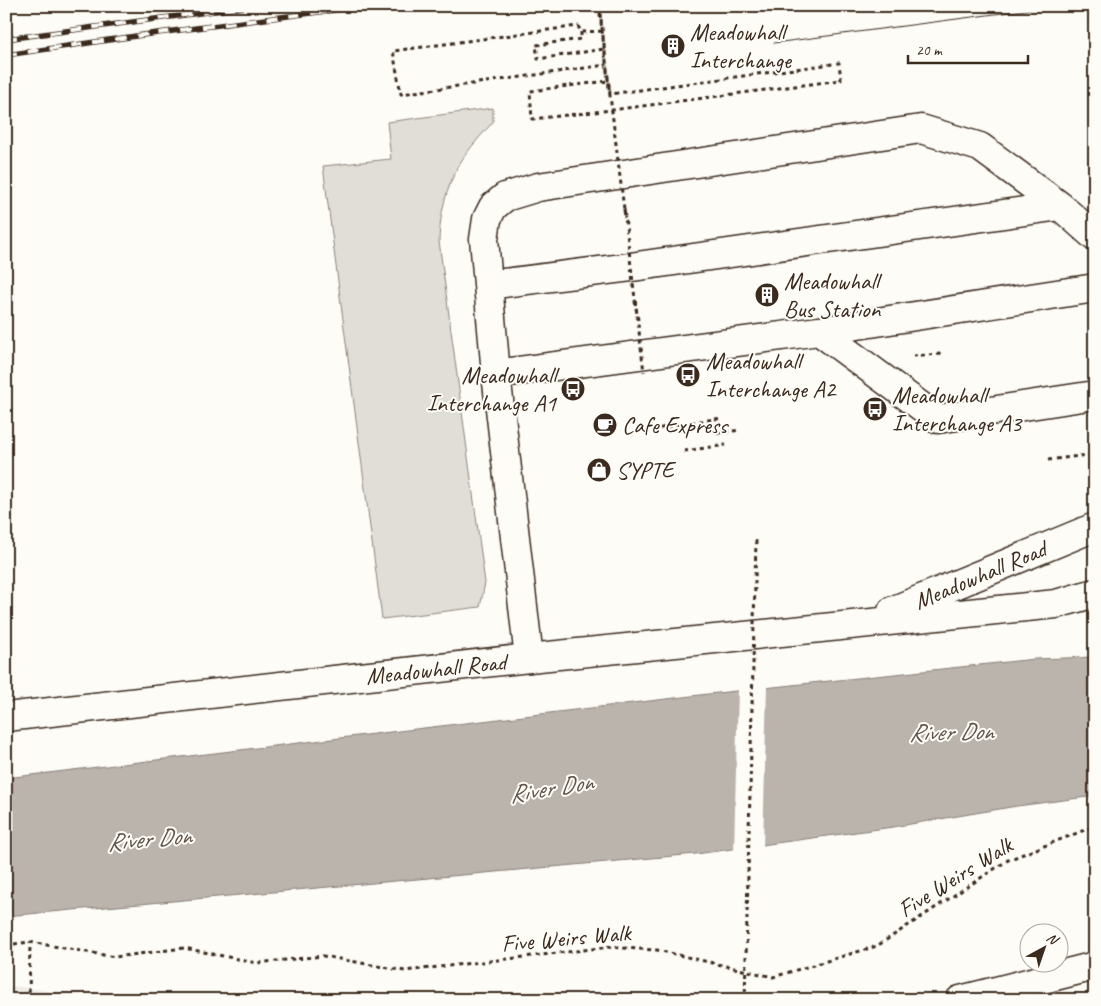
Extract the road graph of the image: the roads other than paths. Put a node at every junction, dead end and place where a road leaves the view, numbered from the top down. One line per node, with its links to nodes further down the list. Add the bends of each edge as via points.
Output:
1 (1060, 206): 2 (main road); 3 (main road); 3 (main road, via 980,147 921,129 620,173 538,187 505,197 493,207 487,219 484,239)
2 (1095, 237)
3 (488, 285): 6 (main road)
4 (1095, 288): 5 (main road)
5 (819, 331): 6 (main road); 7 (main road, via 938,419)
6 (496, 374): 11 (main road)
7 (1095, 395)
8 (1095, 527): 10 (main road, Meadowhall Road)
9 (1095, 593): 10 (main road, Meadowhall Road, via 1056,604)
10 (865, 622): 11 (main road, Meadowhall Road)
11 (529, 658): 12 (main road, Meadowhall Road)
12 (6, 717)
13 (1095, 966): 14 (main road)
14 (1040, 989): 15 (main road)
15 (960, 1000)

